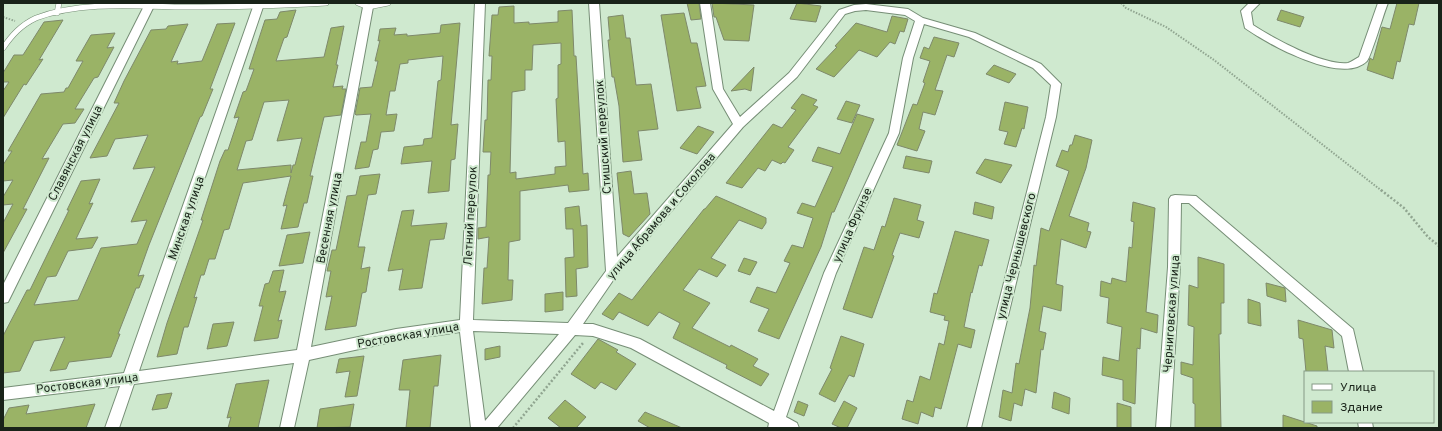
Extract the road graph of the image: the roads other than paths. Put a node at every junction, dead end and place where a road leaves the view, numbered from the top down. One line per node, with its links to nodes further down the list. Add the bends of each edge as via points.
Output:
1 (59, 3): 14 (lane)
2 (96, 3): 11 (lane)
3 (326, 3): 12 (lane)
4 (388, 3): 10 (lane)
5 (480, 3): 20 (street, Летний переулок)
6 (594, 3): 18 (street, Стишский переулок)
7 (705, 3): 17 (street, via 718,89)
8 (1255, 3): 9 (street, via 1246,11 1248,26 1261,36 1331,64 1351,66 1363,59)
9 (1383, 3)
10 (363, 5): 22 (street, Весенняя улица)
11 (87, 6): 13 (lane); 14 (lane)
12 (258, 7): 13 (lane); 24 (street, Минская улица)
13 (148, 8): 19 (street, Славянская улица)
14 (57, 13): 16 (lane, via 25,24 13,33)
15 (920, 20): 17 (street, улица Абрамова и Соколова, via 908,12 866,7 842,12 793,74); 26 (street, улица Фрунзе, via 908,58 894,133 830,273); 32 (street, улица Чернышевского, via 972,35 1037,66 1056,84)
16 (3, 48)
17 (739, 124): 18 (street, улица Абрамова и Соколова)
18 (612, 272): 21 (street, улица Абрамова и Соколова)
19 (3, 298)
20 (466, 325): 21 (street, Ростовская улица); 22 (street, Ростовская улица, via 396,335); 29 (street, Летний переулок)
21 (571, 330): 26 (street, Ростовская улица, via 593,330 635,342); 30 (street, улица Абрамова и Соколова)
22 (303, 355): 24 (street, Ростовская улица); 28 (street, Весенняя улица)
23 (1356, 371): 33 (street, Черниговская улица, via 1348,333 1192,199 1175,199 1174,267)
24 (130, 377): 25 (street, Ростовская улица); 27 (street, Минская улица)
25 (3, 394)
26 (776, 424): 31 (street, Ростовская улица)
27 (112, 428)
28 (287, 428)
29 (478, 428)
30 (488, 428)
31 (792, 428)
32 (974, 428)
33 (1163, 428)

